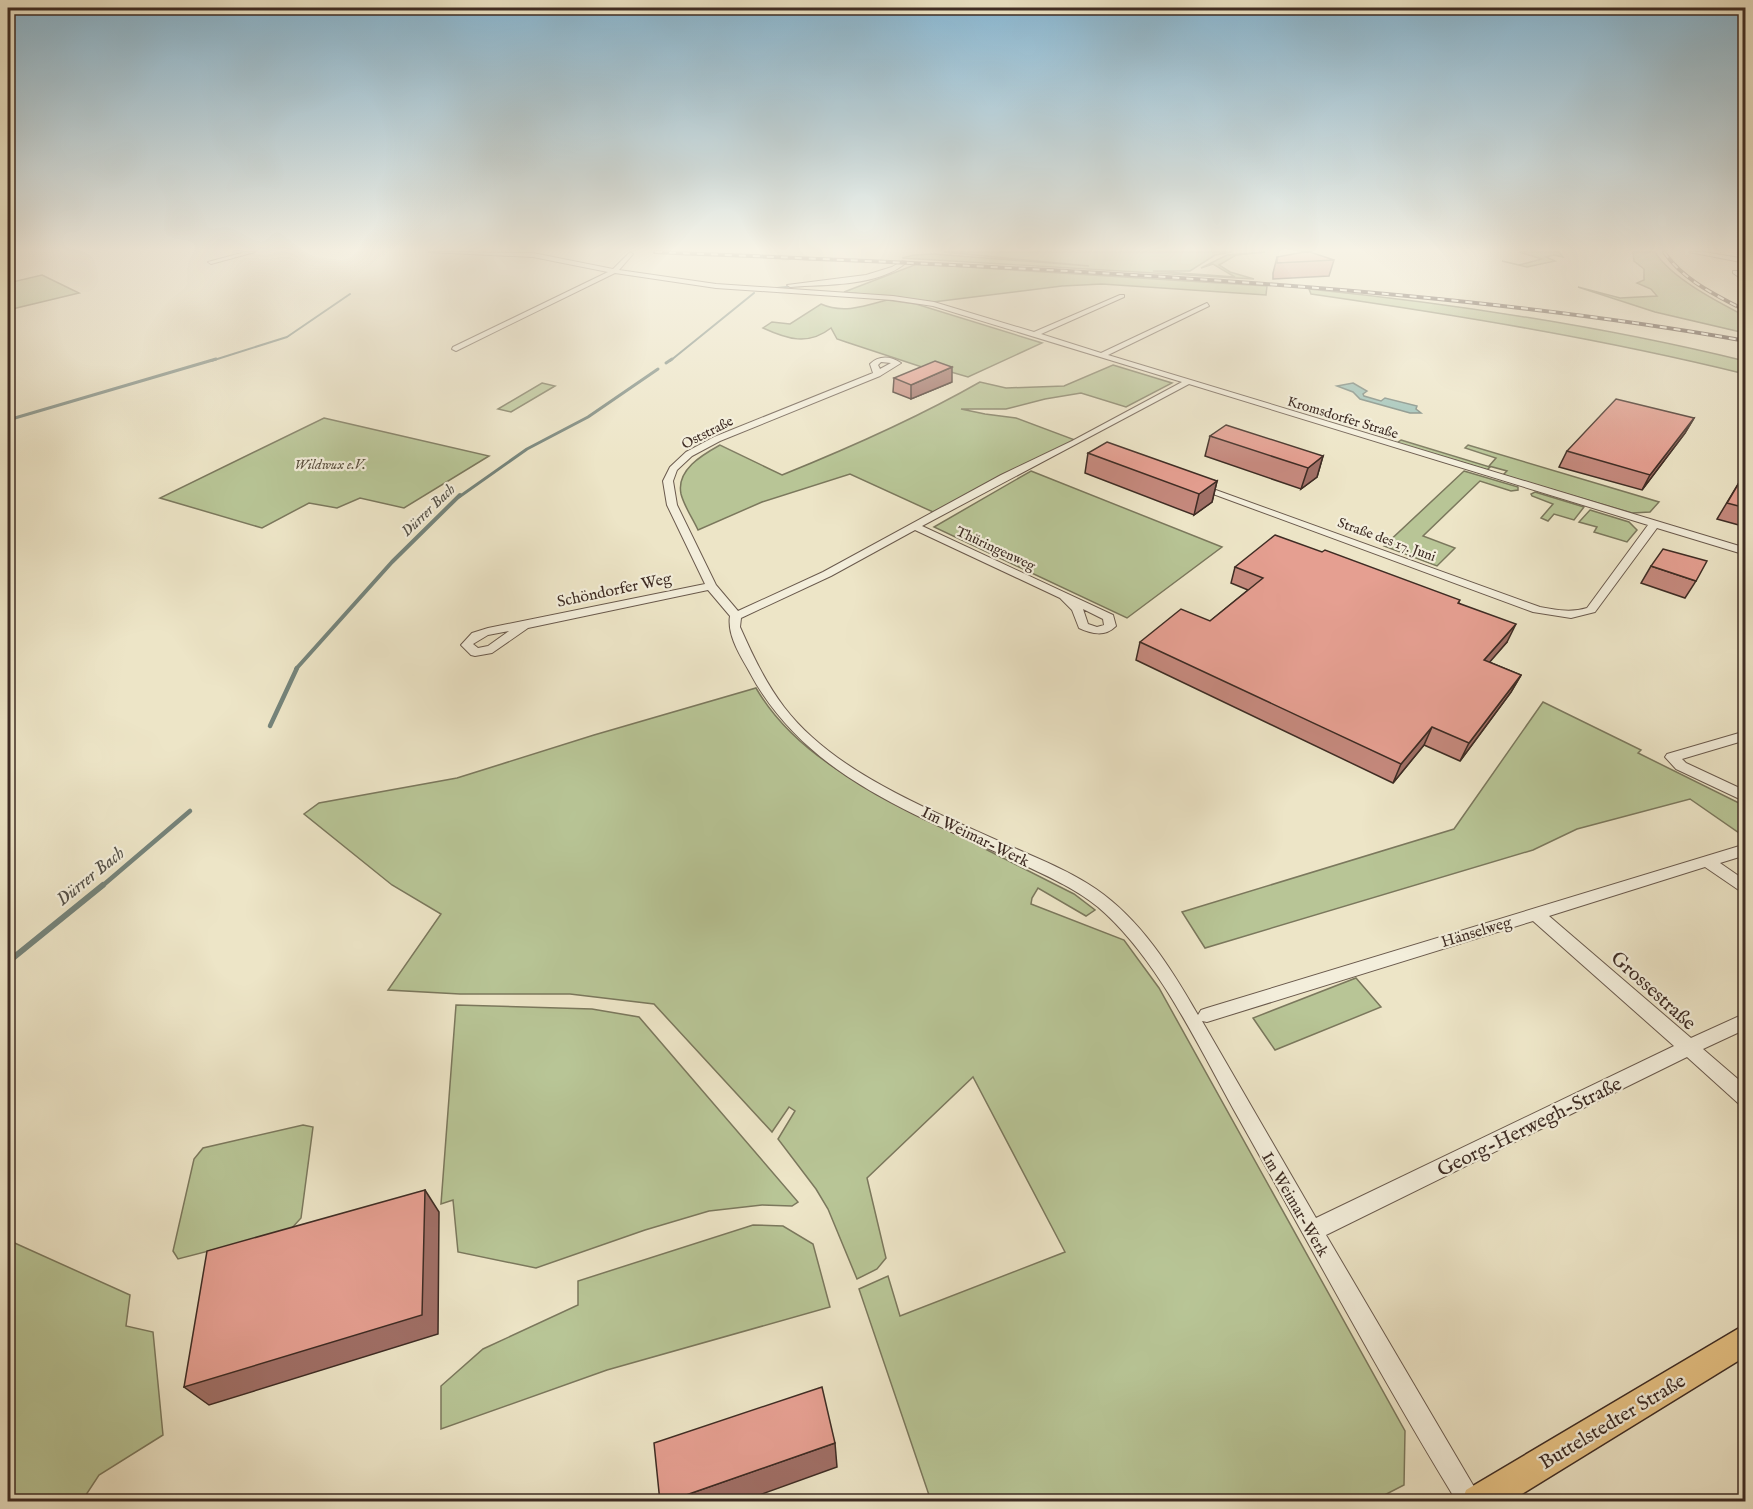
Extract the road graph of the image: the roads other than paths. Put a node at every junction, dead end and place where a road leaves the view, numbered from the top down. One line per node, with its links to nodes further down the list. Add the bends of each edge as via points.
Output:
1 (510, 322): 6 (street)
2 (993, 322): 5 (street, Kromsdorfer Straße)
3 (1063, 322): 5 (street)
4 (1169, 322): 7 (street)
5 (1034, 335): 7 (street, Kromsdorfer Straße)
6 (456, 349)
7 (1100, 356): 9 (street, Kromsdorfer Straße)
8 (877, 374): 14 (street, Oststraße, via 717,439 689,454 673,469 668,482 669,499)
9 (1186, 383): 11 (street, Kromsdorfer Straße); 12 (street, via 1081,445 1004,477)
10 (1183, 482): 11 (street, Straße des 17. Juni, via 1527,607 1556,614 1591,610)
11 (1654, 525): 13 (street, Kromsdorfer Straße)
12 (914, 526): 15 (street, Thüringenweg); 16 (street, via 827,574)
13 (1746, 552)
14 (711, 586): 16 (street, Oststraße); 17 (street, Schöndorfer Weg)
15 (1064, 596)
16 (736, 616): 28 (street, Im Weimar-Werk, via 734,627 767,693 801,734 839,765 881,790 1091,894 1134,933 1176,992)
17 (524, 625)
18 (1746, 735): 19 (street, via 1672,757 1681,766)
19 (1746, 797)
20 (1746, 849): 21 (street, Hänselweg)
21 (1705, 860): 22 (street); 23 (street, Hänselweg)
22 (1746, 889)
23 (1535, 913): 24 (street, Hänselweg); 26 (street, Grossestraße)
24 (1207, 1015)
25 (1746, 1020): 26 (street, Georg-Herwegh-Straße)
26 (1689, 1049): 27 (street, Grossestraße); 28 (street, Georg-Herwegh-Straße)
27 (1746, 1098)
28 (1311, 1231): 30 (street, Im Weimar-Werk)
29 (1746, 1339): 31 (main road, Buttelstedter Straße)
30 (1471, 1502)
31 (1478, 1502)

